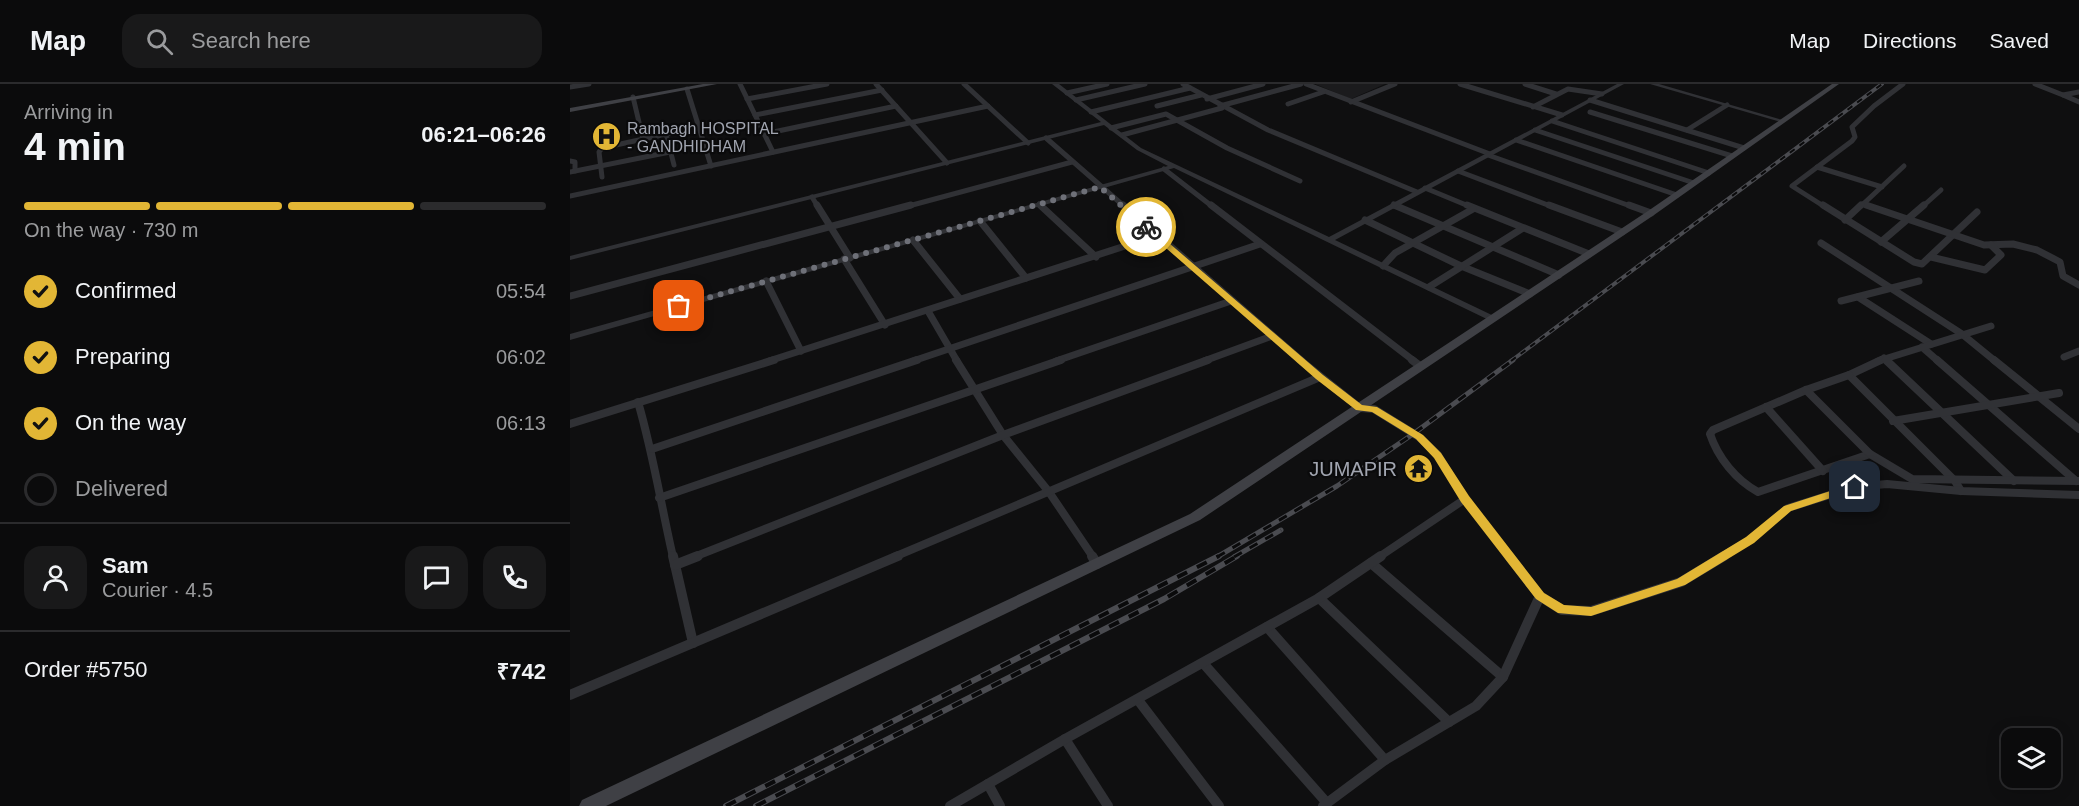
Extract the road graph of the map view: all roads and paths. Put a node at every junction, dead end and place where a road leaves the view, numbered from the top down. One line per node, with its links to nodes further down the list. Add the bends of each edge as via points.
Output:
1 (589, 84): 23 (street)
2 (706, 84): 34 (main road)
3 (714, 84): 25 (main road)
4 (740, 84): 35 (street)
5 (827, 84): 35 (street)
6 (876, 84): 26 (street)
7 (964, 84): 44 (street)
8 (1055, 84): 29 (street)
9 (1107, 84): 29 (street)
10 (1145, 84): 37 (street)
11 (1183, 84): 24 (street)
12 (1263, 84): 36 (street)
13 (1301, 84): 46 (street)
14 (1306, 84): 27 (street)
15 (1395, 84): 39 (street)
16 (1460, 84): 47 (street)
17 (1525, 84): 30 (street)
18 (1621, 84): 31 (street)
19 (1653, 84): 42 (street)
20 (1836, 84): 55 (main road)
21 (1903, 84): 81 (street, via 1851,127 1855,137 1852,141)
22 (2035, 84): 33 (street)
23 (570, 87)
24 (1190, 88): 32 (street); 49 (street)
25 (687, 89): 34 (main road); 58 (street)
26 (882, 90): 43 (street); 51 (street)
27 (1323, 92): 39 (street); 41 (street)
28 (2079, 92): 33 (street)
29 (1067, 93): 37 (street)
30 (1556, 94): 31 (street, via 1573,89); 47 (street)
31 (1602, 94): 38 (street)
32 (1201, 95): 36 (street); 45 (street)
33 (2063, 95): 40 (street)
34 (633, 98): 48 (main road); 64 (street)
35 (747, 99): 51 (street)
36 (1207, 99): 46 (street)
37 (1076, 100): 49 (street)
38 (1590, 100): 52 (street); 60 (street)
39 (1350, 102): 71 (street)
40 (2079, 102)
41 (1288, 104)
42 (1727, 105): 55 (street); 60 (street)
43 (896, 106): 56 (street); 62 (street)
44 (988, 106): 56 (street); 67 (street)
45 (1157, 106)
46 (1221, 107): 53 (street); 93 (street)
47 (1533, 107): 52 (street)
48 (570, 109)
49 (1091, 112): 57 (street)
50 (1590, 112): 72 (street)
51 (755, 115): 62 (street)
52 (1562, 115): 54 (street)
53 (1175, 121): 57 (street, via 1163,114); 63 (street); 87 (street)
54 (1552, 121): 59 (street); 85 (street)
55 (1783, 121): 68 (main road)
56 (911, 123): 70 (street); 75 (street)
57 (1108, 125): 63 (street); 65 (street)
58 (699, 127): 61 (street); 78 (street)
59 (1535, 130): 66 (street); 88 (street)
60 (1687, 130): 68 (street)
61 (666, 134): 64 (street); 69 (street)
62 (764, 134): 70 (street)
63 (1122, 135): 79 (street, via 1139,149)
64 (643, 138): 77 (street, via 602,148)
65 (1046, 138): 67 (street); 74 (street)
66 (1516, 140): 71 (street); 94 (street)
67 (1028, 143): 75 (street)
68 (1744, 148): 72 (main road)
69 (670, 152): 76 (street); 77 (street)
70 (773, 152): 78 (street)
71 (1489, 154): 83 (street); 102 (street)
72 (1732, 156): 85 (main road)
73 (570, 161): 84 (street, via 575,162)
74 (1072, 162): 89 (street); 107 (street)
75 (947, 163): 96 (street)
76 (674, 165)
77 (600, 166): 84 (street); 86 (street)
78 (711, 166): 95 (street)
79 (1174, 166): 82 (street); 114 (street)
80 (1904, 166): 90 (street)
81 (1817, 167): 90 (street); 105 (street, via 1792,186)
82 (1164, 169): 89 (street); 118 (street)
83 (1458, 171): 91 (street); 110 (street)
84 (573, 172)
85 (1709, 173): 88 (main road)
86 (602, 177)
87 (1300, 181)
88 (1694, 183): 94 (main road)
89 (1100, 187): 97 (street); 112 (street)
90 (1882, 187): 98 (street)
91 (1425, 188): 93 (street); 100 (street)
92 (1941, 190): 103 (street)
93 (1417, 192): 99 (street)
94 (1677, 195): 102 (main road)
95 (570, 196)
96 (812, 197): 107 (street); 124 (street)
97 (1039, 204): 106 (street); 122 (street)
98 (1863, 204): 103 (street); 105 (street)
99 (1394, 205): 104 (street); 108 (street)
100 (1473, 209): 108 (street); 109 (street)
101 (1977, 212): 111 (street)
102 (1650, 213): 110 (main road)
103 (1908, 219): 111 (street); 115 (street)
104 (1365, 220): 114 (street); 116 (street)
105 (1845, 220): 115 (street)
106 (980, 221): 113 (street); 130 (street)
107 (830, 226): 125 (street); 137 (street)
108 (1444, 226): 116 (street); 120 (street)
109 (1522, 228): 120 (street); 121 (street)
110 (1622, 232): 121 (main road)
111 (1953, 233): 119 (street); 123 (street)
112 (1156, 236): 122 (street); 128 (street)
113 (913, 240): 125 (street); 139 (street)
114 (1329, 240): 126 (street)
115 (1881, 242): 123 (street, via 1919,264)
116 (1414, 243): 126 (street, via 1395,253); 127 (street)
117 (1821, 243): 135 (street)
118 (1260, 244): 128 (street); 155 (street)
119 (1991, 245): 123 (street, via 2001,255 1985,270); 133 (street, via 2013,244 2049,255 2060,262 2066,278)
120 (1492, 247): 127 (street); 129 (street)
121 (1589, 254): 129 (main road)
122 (1096, 257): 130 (street)
123 (1931, 257)
124 (570, 258)
125 (847, 259): 132 (street); 144 (street)
126 (1383, 266): 134 (street)
127 (1461, 266): 134 (street); 136 (street)
128 (1191, 267): 140 (street); 150 (street)
129 (1559, 275): 136 (main road)
130 (1026, 278): 139 (street)
131 (1919, 281): 135 (street)
132 (766, 282): 148 (street); 151 (street)
133 (2079, 285)
134 (1429, 287): 143 (street)
135 (1892, 288): 138 (street); 146 (street)
136 (1530, 294): 143 (main road)
137 (570, 296)
138 (1858, 297): 141 (street); 149 (street)
139 (960, 298): 142 (street)
140 (1231, 301): 147 (street); 158 (street)
141 (1841, 301)
142 (928, 311): 144 (street); 150 (street)
143 (1493, 319): 155 (main road)
144 (885, 325): 151 (street)
145 (1991, 326): 146 (street)
146 (1962, 334): 149 (street); 161 (street)
147 (1272, 336): 157 (street); 170 (street)
148 (570, 337)
149 (1926, 345): 154 (street); 163 (street)
150 (951, 347): 158 (street); 171 (street)
151 (801, 351): 162 (street)
152 (2079, 351): 153 (street)
153 (2064, 357)
154 (1884, 358): 156 (street); 166 (street)
155 (1420, 366): 165 (main road)
156 (1849, 375): 159 (street); 167 (street)
157 (1320, 377): 165 (street); 178 (street)
158 (974, 390): 170 (street); 180 (street)
159 (1806, 390): 164 (street); 172 (street)
160 (2059, 393): 161 (street)
161 (2039, 398): 163 (street); 169 (street)
162 (638, 402): 168 (street); 171 (street)
163 (1990, 406): 166 (street); 176 (street)
164 (1766, 407): 173 (street); 173 (street, via 1710,434 1719,454 1749,488 1766,491)
165 (1360, 408): 181 (street, via 1374,409 1419,437 1438,455); 183 (main road, via 1195,517)
166 (1943, 413): 167 (street); 175 (street)
167 (1893, 421): 174 (street)
168 (570, 424)
169 (2079, 429)
170 (1003, 435): 178 (street); 184 (street)
171 (652, 449): 180 (street)
172 (1870, 454): 173 (street); 174 (street, via 1912,479)
173 (1823, 471)
174 (1955, 481): 175 (street); 177 (street)
175 (2014, 481): 176 (street)
176 (2078, 481)
177 (1961, 491): 179 (street); 185 (street, via 1887,484 1855,487 1788,508 1740,546 1681,582 1649,594 1591,611 1562,610)
178 (1049, 492): 183 (street); 188 (street)
179 (2079, 495)
180 (659, 498): 184 (street)
181 (1465, 499): 182 (street); 185 (street)
182 (1371, 563): 186 (street); 190 (street)
183 (1097, 564): 198 (main road)
184 (675, 565): 188 (street)
185 (1540, 596): 190 (street)
186 (1319, 598): 187 (street); 193 (street)
187 (1267, 627): 189 (street); 195 (street)
188 (693, 643): 191 (street)
189 (1203, 663): 192 (street); 197 (street)
190 (1503, 677): 193 (street, via 1476,706)
191 (570, 695)
192 (1138, 700): 194 (street); 202 (street)
193 (1449, 722): 195 (street)
194 (1065, 739): 196 (street); 201 (street)
195 (1385, 760): 197 (street)
196 (988, 784): 199 (street); 200 (street)
197 (1325, 805)
198 (588, 806)
199 (950, 806)
200 (1000, 806)
201 (1108, 806)
202 (1219, 806)

